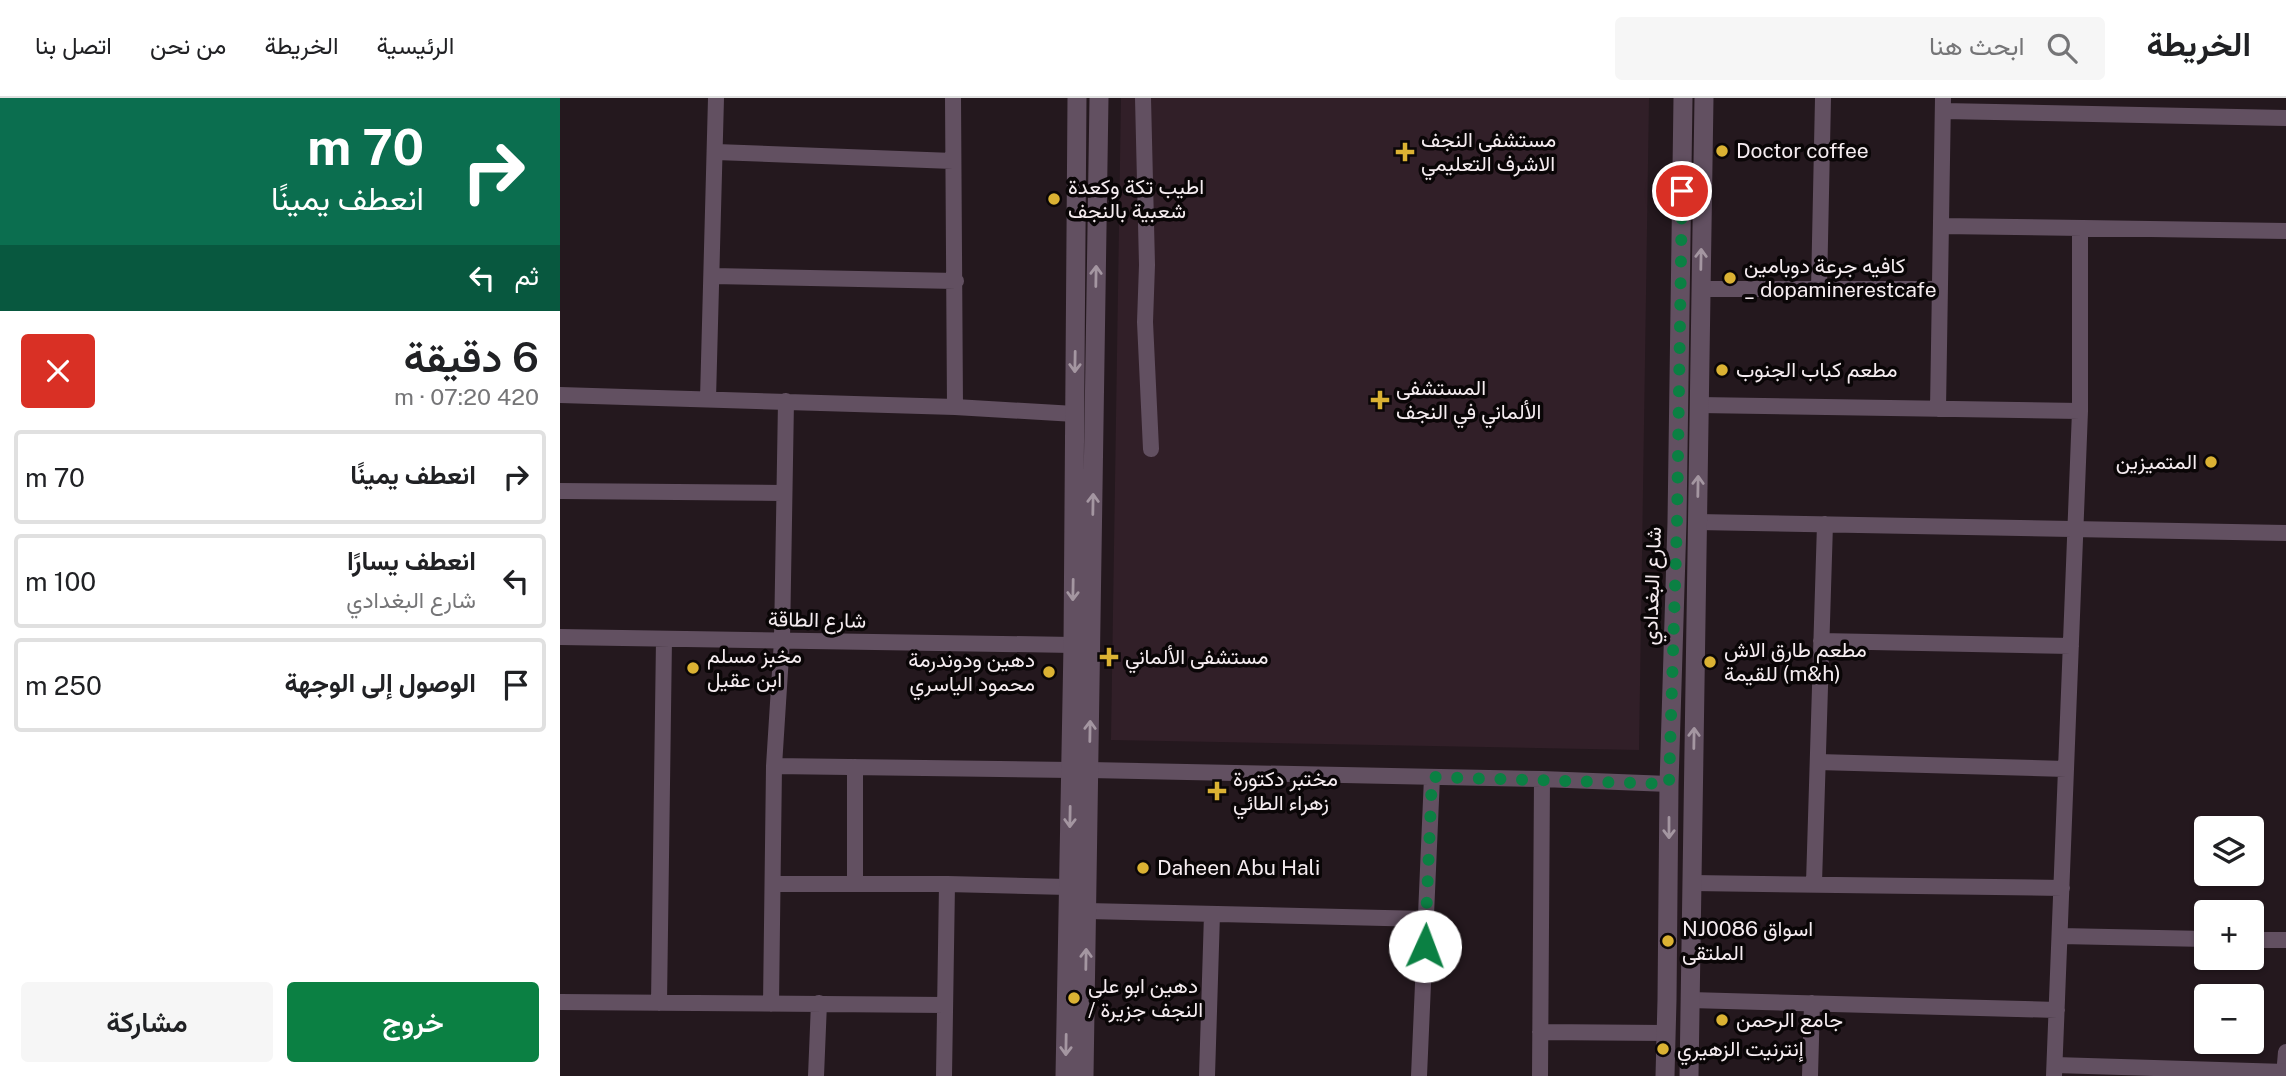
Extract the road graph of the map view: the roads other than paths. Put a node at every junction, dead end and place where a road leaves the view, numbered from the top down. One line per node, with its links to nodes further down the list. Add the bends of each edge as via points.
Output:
1 (716, 98): 11 (street)
2 (953, 98): 14 (street)
3 (1077, 98): 32 (street, one-way to 32)
4 (1099, 98): 50 (street, one-way to 4)
5 (1143, 98): 33 (street)
6 (1684, 98): 12 (street, شارع البغدادي)
7 (1704, 98): 13 (street, شارع البغدادي)
8 (1822, 98): 23 (street)
9 (1943, 104): 10 (street); 17 (street)
10 (2286, 118)
11 (716, 152): 14 (street); 20 (street)
12 (1682, 152): 13 (street, via 1692,159); 15 (street, شارع البغدادي)
13 (1703, 152): 16 (street, شارع البغدادي)
14 (953, 161): 21 (street)
15 (1682, 191): 16 (street, via 1692,185); 53 (street, شارع البغدادي)
16 (1702, 191): 22 (street, شارع البغدادي, one-way to 16)
17 (1941, 226): 18 (street); 24 (street)
18 (2080, 228): 19 (street); 31 (street)
19 (2286, 231)
20 (712, 276): 21 (street); 26 (street)
21 (956, 281): 29 (street)
22 (1701, 289): 23 (street); 28 (street, شارع البغدادي)
23 (1819, 289): 24 (street)
24 (1940, 289): 30 (street)
25 (560, 395): 26 (street)
26 (708, 399): 27 (street)
27 (786, 401): 29 (street); 35 (street)
28 (1699, 405): 30 (street); 36 (street, شارع البغدادي, one-way to 28)
29 (955, 407): 32 (street)
30 (1938, 409): 31 (street)
31 (2080, 411): 38 (street)
32 (1075, 414): 44 (street, one-way to 44)
33 (1151, 449)
34 (560, 491): 35 (street)
35 (783, 493): 42 (street)
36 (1697, 522): 37 (street); 54 (street, شارع البغدادي, one-way to 36)
37 (1825, 524): 38 (street); 43 (street)
38 (2075, 529): 39 (street); 45 (street)
39 (2286, 533)
40 (560, 637): 41 (street, شارع الطاقة)
41 (664, 639): 42 (street, شارع الطاقة); 74 (street)
42 (782, 640): 44 (street, شارع الطاقة); 47 (street)
43 (1821, 641): 45 (street); 46 (street)
44 (1073, 645): 50 (street)
45 (2071, 646): 49 (street)
46 (1818, 762): 49 (street); 55 (street)
47 (774, 766): 48 (street); 56 (street)
48 (855, 767): 50 (street); 57 (street)
49 (2066, 769): 60 (street)
50 (1080, 770): 51 (street); 59 (street, one-way to 59); 61 (street)
51 (1432, 777): 52 (street); 63 (street)
52 (1542, 779): 53 (street); 80 (street)
53 (1669, 784): 64 (street, شارع البغدادي, one-way to 64)
54 (1692, 883): 55 (street); 65 (street, شارع البغدادي)
55 (1814, 883): 60 (street)
56 (773, 884): 57 (street); 77 (street)
57 (855, 884): 58 (street)
58 (947, 884): 59 (street); 78 (street)
59 (1068, 887): 87 (street, one-way to 87)
60 (2062, 888): 66 (street)
61 (1087, 911): 62 (street); 88 (street, one-way to 61)
62 (1212, 914): 63 (street); 89 (street)
63 (1426, 919): 90 (street)
64 (1668, 919): 65 (street, via 1681,927); 70 (street, شارع البغدادي)
65 (1691, 920): 71 (street, شارع البغدادي)
66 (2060, 936): 67 (street); 79 (street)
67 (2194, 939)
68 (2264, 940): 69 (street)
69 (2286, 940)
70 (1667, 947): 71 (street, via 1680,942); 81 (street, شارع البغدادي)
71 (1691, 950): 72 (street, شارع البغدادي)
72 (1690, 1000): 76 (street); 93 (street, شارع البغدادي)
73 (560, 1002): 74 (street)
74 (659, 1003): 77 (street)
75 (819, 1003): 77 (street); 78 (street); 85 (street)
76 (1812, 1003): 79 (street); 94 (street)
77 (771, 1004)
78 (946, 1005): 86 (street)
79 (2057, 1010): 83 (street)
80 (1540, 1032): 81 (street); 91 (street)
81 (1665, 1033): 92 (street, شارع البغدادي)
82 (2286, 1052): 84 (street)
83 (2054, 1070): 84 (street)
84 (2285, 1073)
85 (816, 1076)
86 (944, 1076)
87 (1065, 1076)
88 (1084, 1076)
89 (1207, 1076)
90 (1419, 1076)
91 (1540, 1076)
92 (1665, 1076)
93 (1689, 1076)
94 (1810, 1076)

